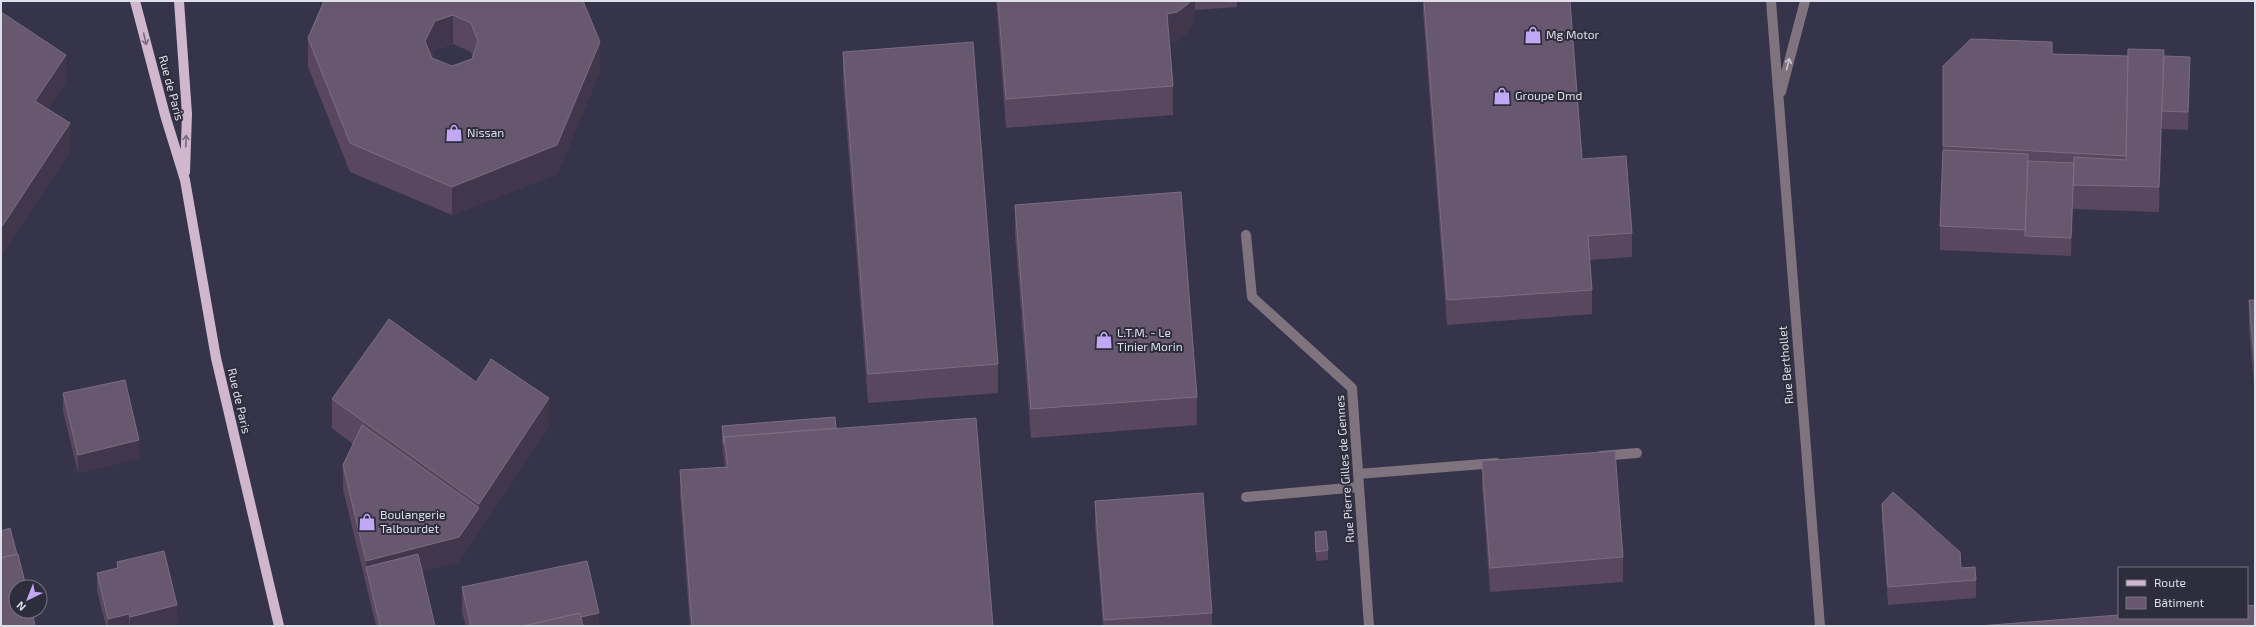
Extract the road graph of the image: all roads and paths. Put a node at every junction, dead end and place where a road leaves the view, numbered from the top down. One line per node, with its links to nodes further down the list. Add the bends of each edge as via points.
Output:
1 (136, 1): 6 (main road, Rue de Paris, one-way to 6, via 165,115)
2 (179, 1): 6 (main road, Rue de Paris, one-way to 2, via 187,114)
3 (1771, 1): 5 (street, Rue Berthollet)
4 (1805, 1): 5 (street, Rue Berthollet, one-way to 4)
5 (1778, 102): 16 (street, Rue Berthollet)
6 (185, 180): 14 (main road, Rue de Paris, via 216,358)
7 (1246, 235): 11 (street, Rue Pierre Gilles de Gennes, via 1252,297 1352,388)
8 (1637, 453): 9 (street)
9 (1590, 456)
10 (1505, 462): 11 (street)
11 (1358, 474): 12 (street, Rue Pierre Gilles de Gennes)
12 (1359, 487): 13 (street); 15 (street, Rue Pierre Gilles de Gennes)
13 (1246, 498)
14 (279, 626)
15 (1369, 626)
16 (1820, 626)

